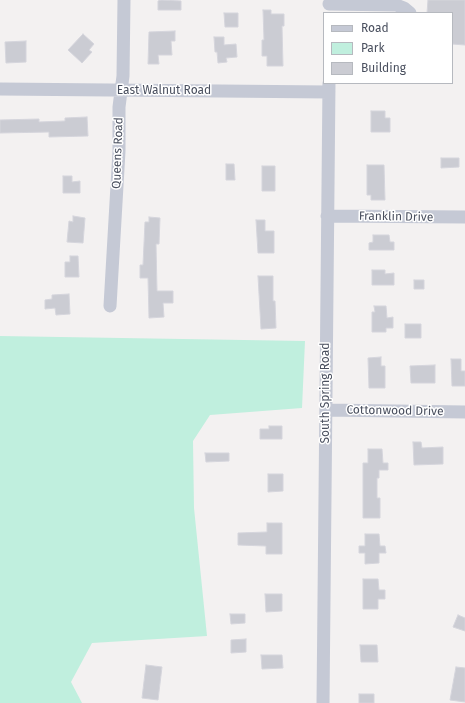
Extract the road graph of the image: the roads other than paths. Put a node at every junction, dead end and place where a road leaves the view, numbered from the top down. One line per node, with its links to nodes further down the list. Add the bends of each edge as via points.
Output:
1 (124, 0): 7 (street, Queens Road)
2 (329, 6): 3 (street)
3 (360, 9): 4 (street, via 396,5)
4 (409, 12)
5 (329, 88): 7 (street, East Walnut Road); 8 (street, South Spring Road)
6 (0, 89): 7 (street, East Walnut Road)
7 (121, 91): 10 (street, Queens Road)
8 (327, 216): 9 (street, Franklin Drive); 11 (street, South Spring Road)
9 (465, 217)
10 (110, 306)
11 (326, 410): 12 (street, Cottonwood Drive); 13 (street, South Spring Road)
12 (465, 412)
13 (323, 703)

